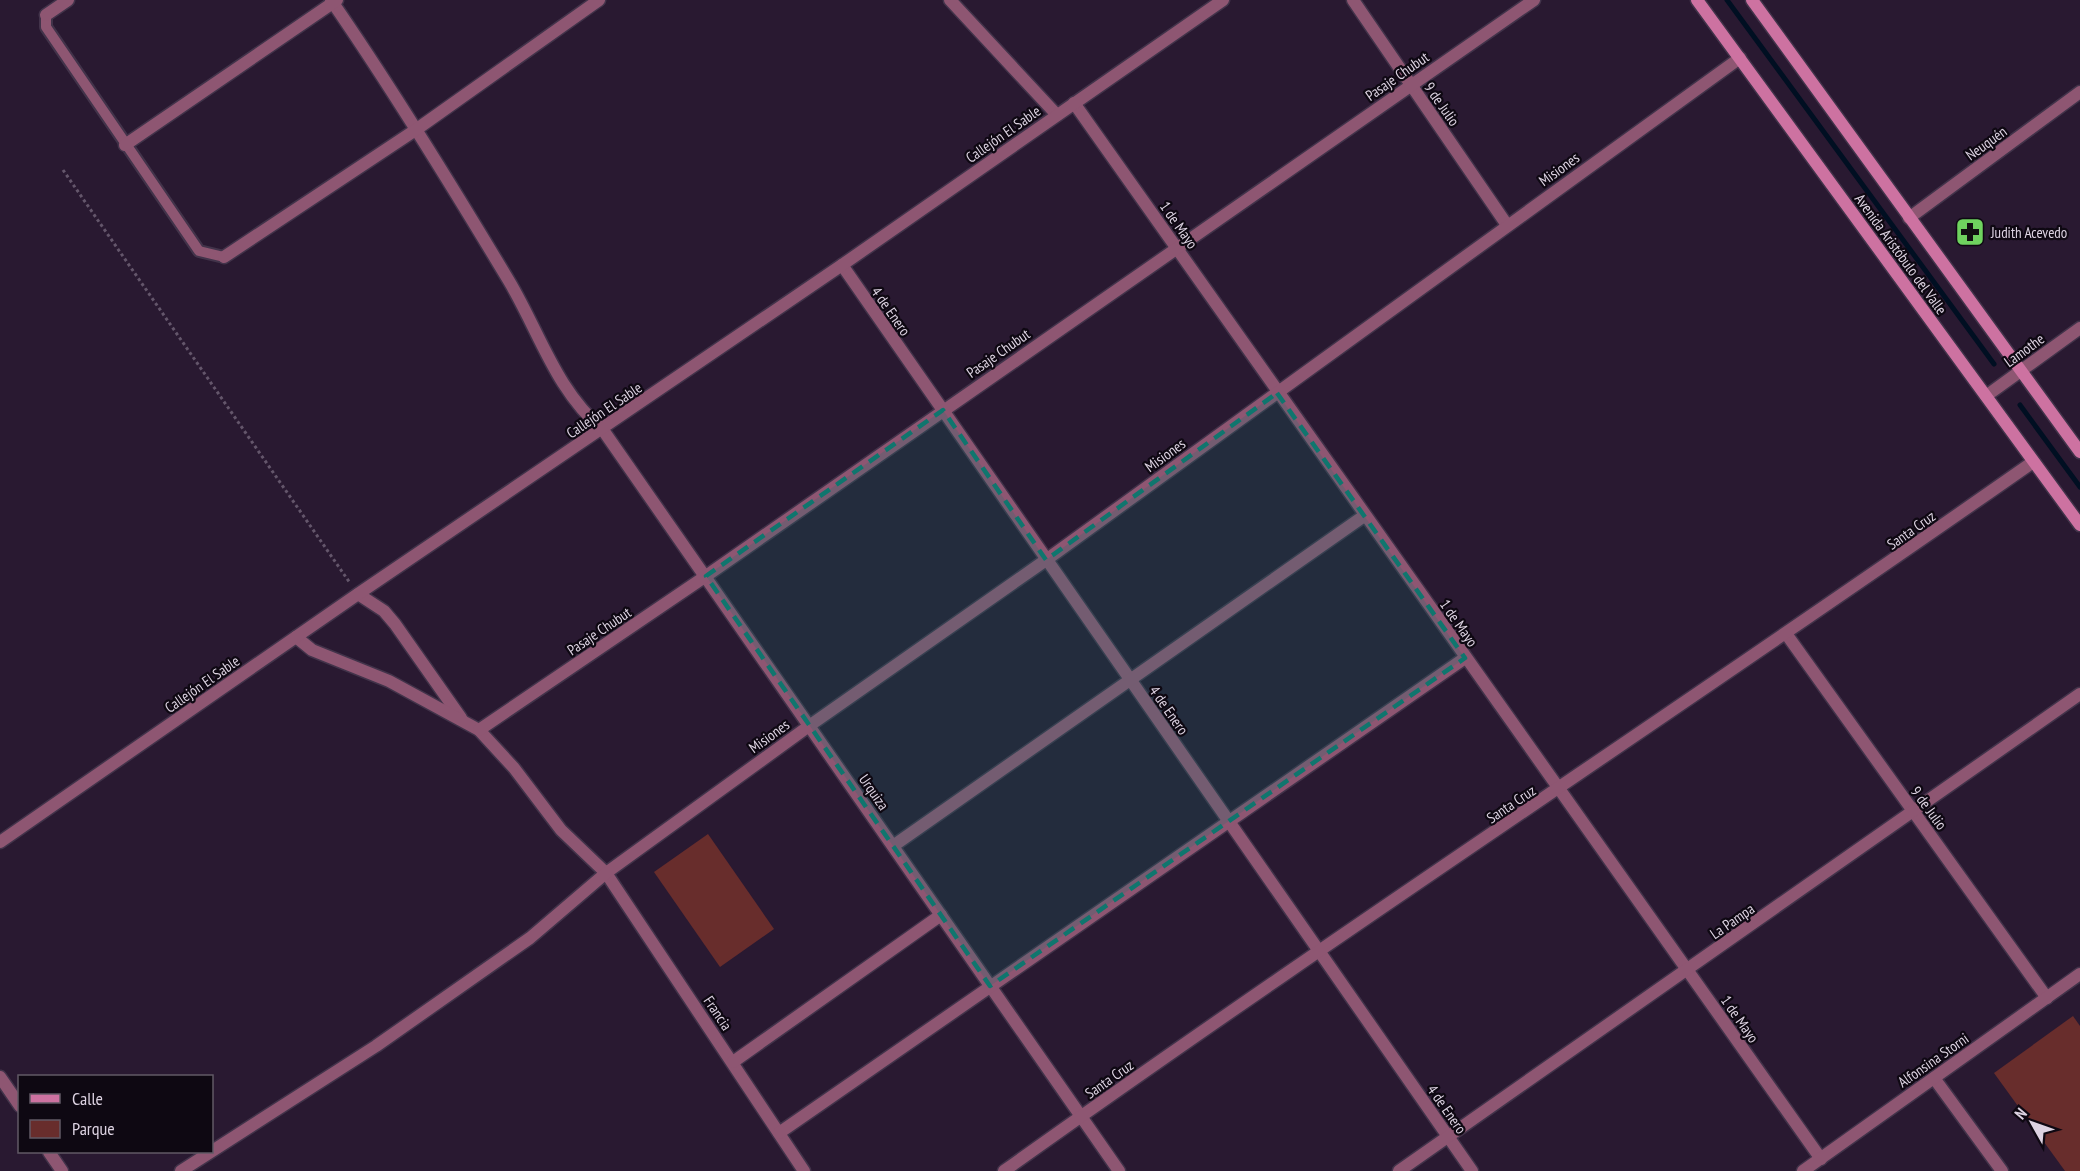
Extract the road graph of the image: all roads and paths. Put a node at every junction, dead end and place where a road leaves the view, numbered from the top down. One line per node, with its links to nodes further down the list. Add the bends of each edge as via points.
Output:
1 (68, 0): 10 (street)
2 (599, 0): 16 (street)
3 (950, 0): 15 (street)
4 (1222, 0): 14 (street, Callejón El Sable)
5 (1353, 0): 12 (street, 9 de Julio)
6 (1534, 0): 12 (street, Pasaje Chubut)
7 (1697, 0): 11 (main road, Avenida Aristóbulo del Valle)
8 (1752, 0): 19 (main road, Avenida Aristóbulo del Valle)
9 (334, 1): 16 (street, Urquiza); 17 (street)
10 (46, 15): 17 (lane, via 45,27)
11 (1740, 58): 20 (street, Misiones); 27 (main road, Avenida Aristóbulo del Valle)
12 (1411, 84): 20 (street, 9 de Julio); 21 (street, Pasaje Chubut)
13 (2080, 92): 19 (street, Neuquén)
14 (1074, 103): 15 (street, Callejón El Sable); 21 (street, 1 de Mayo)
15 (1057, 114): 23 (street, Callejón El Sable)
16 (417, 129): 22 (street); 29 (street, Urquiza, via 511,284 556,375 581,411)
17 (125, 145): 22 (lane, via 199,251)
18 (63, 170): 36 (path)
19 (1909, 218): 25 (main road, Avenida Aristóbulo del Valle)
20 (1507, 225): 26 (street, Misiones)
21 (1176, 247): 26 (street, 1 de Mayo); 28 (street, Pasaje Chubut)
22 (224, 257)
23 (842, 266): 28 (street, 4 de Enero); 29 (street, Callejón El Sable)
24 (2080, 328): 25 (street, Lamothe)
25 (2020, 371): 27 (street, Lamothe); 30 (main road, Avenida Aristóbulo del Valle)
26 (1277, 393): 32 (street, 1 de Mayo); 34 (street, Misiones)
27 (1986, 396): 31 (main road, Avenida Aristóbulo del Valle)
28 (943, 410): 34 (street, 4 de Enero); 35 (street, Pasaje Chubut)
29 (603, 430): 35 (street, Urquiza); 36 (street, Callejón El Sable)
30 (2080, 452)
31 (2033, 462): 33 (main road, Avenida Aristóbulo del Valle); 37 (street, Santa Cruz)
32 (1364, 516): 39 (street, 1 de Mayo); 40 (street)
33 (2080, 525)
34 (1047, 560): 40 (street, 4 de Enero); 43 (street, Misiones)
35 (706, 576): 43 (street, Urquiza); 44 (street, Pasaje Chubut)
36 (358, 594): 38 (street, Callejón El Sable); 42 (street, via 384,611 395,624)
37 (1787, 635): 45 (street, Santa Cruz); 46 (street, 9 de Julio)
38 (296, 637): 42 (street, Francia, via 312,650 389,681); 48 (street, Callejón El Sable)
39 (1465, 658): 45 (street, 1 de Mayo); 47 (street)
40 (1130, 679): 47 (street, 4 de Enero); 49 (street)
41 (2080, 694): 46 (street, La Pampa)
42 (464, 722): 44 (street, Francia)
43 (809, 726): 49 (street, Urquiza); 50 (street, Misiones)
44 (479, 730): 50 (street, Francia, via 574,843)
45 (1559, 790): 52 (street, Santa Cruz); 53 (street, 1 de Mayo)
46 (1913, 811): 53 (street, La Pampa); 56 (street, 9 de Julio)
47 (1228, 820): 52 (street, 4 de Enero); 55 (street)
48 (0, 842)
49 (893, 846): 51 (street, Urquiza)
50 (606, 873): 57 (street, Francia); 64 (street, Misiones, via 530,938 376,1046)
51 (941, 915): 55 (street, Urquiza); 57 (street)
52 (1320, 952): 61 (street, Santa Cruz); 63 (street, 4 de Enero)
53 (1687, 971): 63 (street, La Pampa); 67 (street, 1 de Mayo)
54 (2080, 974): 56 (street, Alfonsina Storni)
55 (990, 986): 61 (street, Urquiza); 62 (street)
56 (2047, 998): 59 (street, Alfonsina Storni)
57 (733, 1062): 62 (street, Francia)
58 (0, 1077): 60 (street)
59 (1934, 1078): 67 (street, Alfonsina Storni); 76 (street)
60 (18, 1103)
61 (1081, 1116): 71 (street, Santa Cruz); 72 (street, Urquiza)
62 (779, 1133): 70 (street, Francia)
63 (1448, 1137): 73 (street, La Pampa); 74 (street, 4 de Enero)
64 (213, 1151)
65 (50, 1153): 68 (street)
66 (210, 1153): 69 (street, Misiones)
67 (1821, 1159): 75 (street, Alfonsina Storni)
68 (62, 1171)
69 (182, 1171)
70 (804, 1171)
71 (1004, 1171)
72 (1119, 1171)
73 (1399, 1171)
74 (1472, 1171)
75 (1803, 1171)
76 (2002, 1171)

